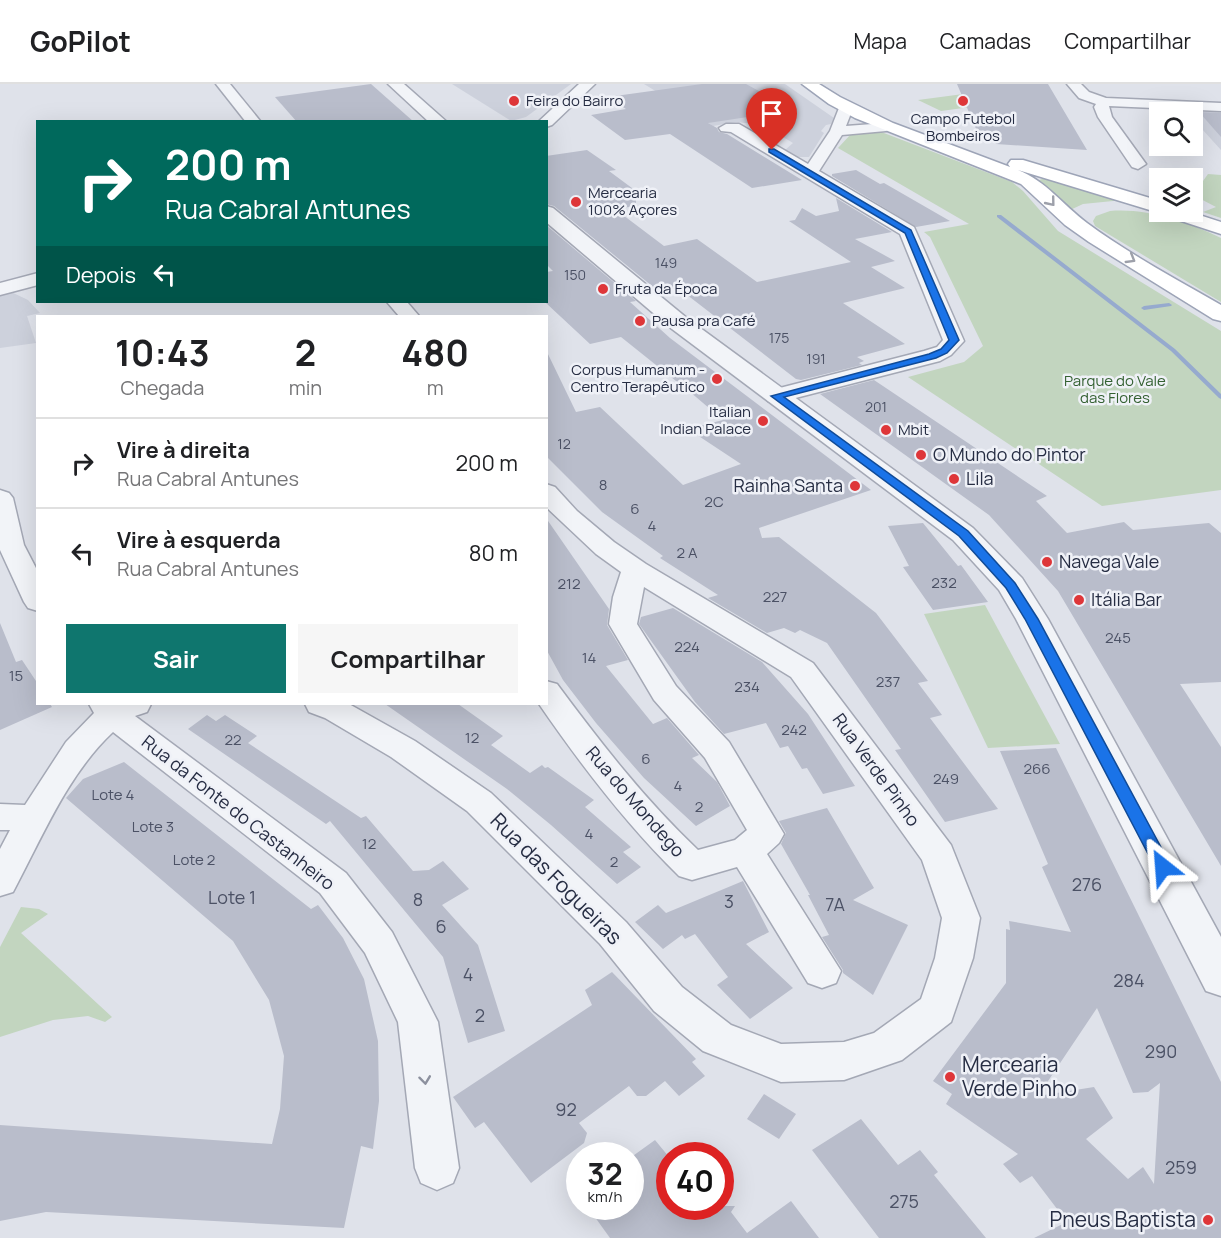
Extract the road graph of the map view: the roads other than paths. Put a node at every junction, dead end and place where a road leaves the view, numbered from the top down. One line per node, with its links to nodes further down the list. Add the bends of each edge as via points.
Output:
1 (223, 84): 10 (street)
2 (395, 84): 11 (street)
3 (588, 84): 12 (street)
4 (809, 84): 9 (main road)
5 (829, 84): 18 (main road, via 881,114 935,136)
6 (1074, 84): 7 (street, via 1084,96)
7 (1106, 102): 8 (street); 16 (street, via 1101,107 1105,117)
8 (1221, 107)
9 (846, 108): 13 (main road); 15 (street)
10 (252, 120)
11 (437, 120)
12 (548, 120)
13 (886, 127): 15 (street); 21 (main road, one-way to 21, via 1027,180 1059,211)
14 (726, 129): 17 (street, via 734,127)
15 (837, 130): 17 (street)
16 (1138, 164)
17 (810, 173): 29 (street, via 908,231 954,340 944,351 932,356)
18 (1149, 204)
19 (1149, 207): 21 (main road, via 1112,205)
20 (548, 214): 29 (street, via 680,324)
21 (1088, 215): 27 (main road, one-way to 27)
22 (1203, 222): 23 (main road)
23 (1221, 228)
24 (36, 280): 25 (street)
25 (0, 289)
26 (398, 303): 28 (street)
27 (1221, 314)
28 (408, 315)
29 (776, 396): 42 (street, via 963,534 1011,585)
30 (548, 494): 32 (street, Rua Verde Pinho, via 604,548)
31 (0, 498): 33 (street, via 11,545)
32 (636, 570): 39 (street, via 623,624 665,693 717,750); 43 (street, Rua Verde Pinho, via 802,670 938,855 961,918 954,958 937,1010 887,1047 844,1061)
33 (36, 598)
34 (548, 695): 39 (street, Rua do Mondego, via 603,771 692,866)
35 (323, 705): 43 (street, Rua das Fogueiras, via 403,749 478,802 613,933 668,999 717,1038)
36 (118, 707): 38 (street, via 62,773); 44 (street, Rua da Fonte do Castanheiro, one-way to 44, via 333,883 380,944 418,1022)
37 (0, 817): 38 (street)
38 (35, 818): 40 (street)
39 (756, 843): 41 (street)
40 (0, 882)
41 (822, 971)
42 (1221, 978)
43 (781, 1063)
44 (437, 1168)

